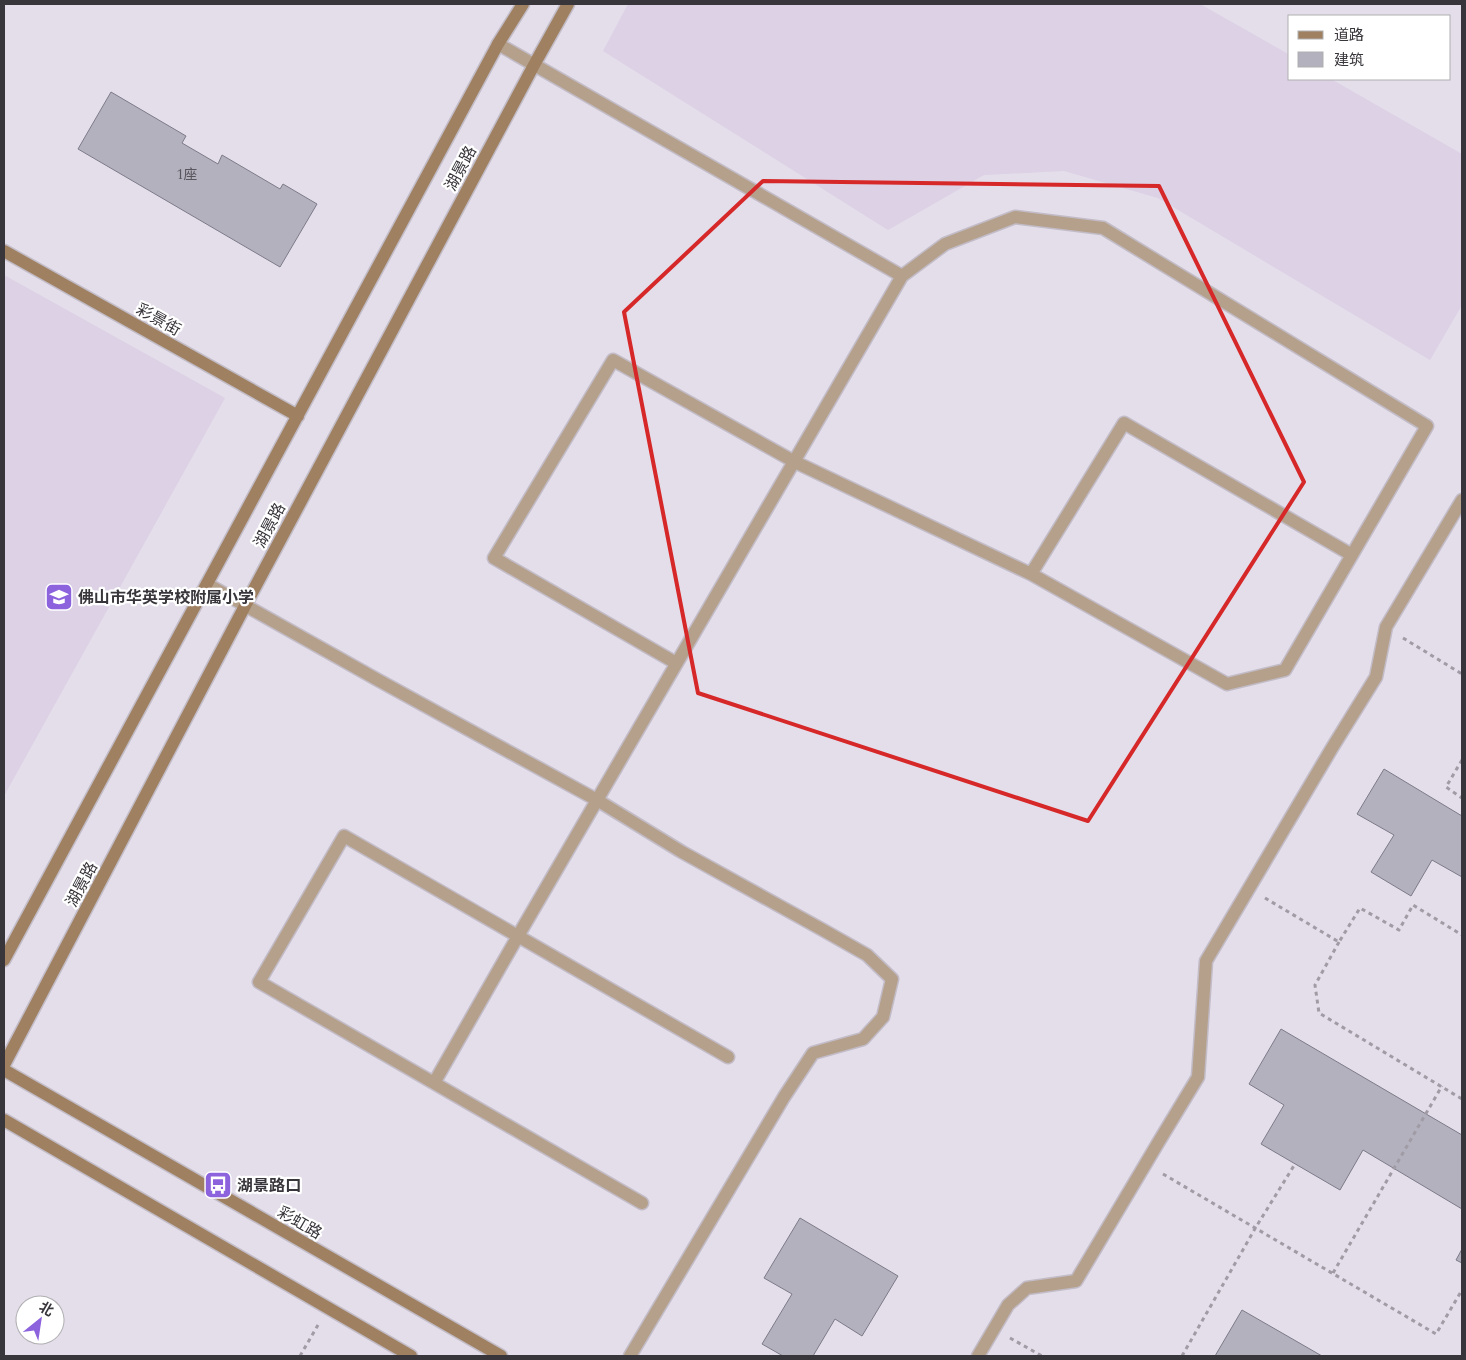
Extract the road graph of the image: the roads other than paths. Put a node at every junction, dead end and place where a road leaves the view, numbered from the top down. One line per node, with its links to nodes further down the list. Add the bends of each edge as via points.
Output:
1 (523, 4): 3 (main road, 湖景路)
2 (568, 4): 4 (main road, 湖景路)
3 (498, 44): 4 (lane); 7 (main road, 湖景路)
4 (534, 65): 6 (lane); 13 (main road, 湖景路)
5 (4, 251): 7 (main road, 彩景街)
6 (902, 276): 8 (lane); 10 (lane, via 945,244 1015,217 1103,228 1427,426)
7 (298, 416): 12 (main road, 湖景路)
8 (795, 462): 11 (lane); 14 (lane); 14 (lane, via 613,360 494,558)
9 (1462, 500): 27 (lane, via 1386,627 1376,676 1206,961 1198,1077 1076,1282 1027,1288 1008,1305)
10 (1352, 554): 11 (lane, via 1285,670 1227,684); 11 (lane, via 1124,423)
11 (1032, 574)
12 (207, 584): 13 (lane); 17 (main road, 湖景路)
13 (246, 604): 15 (lane); 19 (main road, 湖景路)
14 (676, 663): 15 (lane)
15 (597, 800): 16 (lane); 26 (lane, via 682,852 867,955 892,979 883,1017 863,1039 813,1053)
16 (518, 936): 18 (lane); 21 (lane); 21 (lane, via 344,836 259,982)
17 (4, 960)
18 (728, 1057)
19 (4, 1065)
20 (4, 1070): 25 (main road, 彩虹路)
21 (434, 1083): 23 (lane)
22 (4, 1120): 24 (main road)
23 (642, 1203)
24 (412, 1356)
25 (502, 1356)
26 (630, 1356)
27 (978, 1356)

